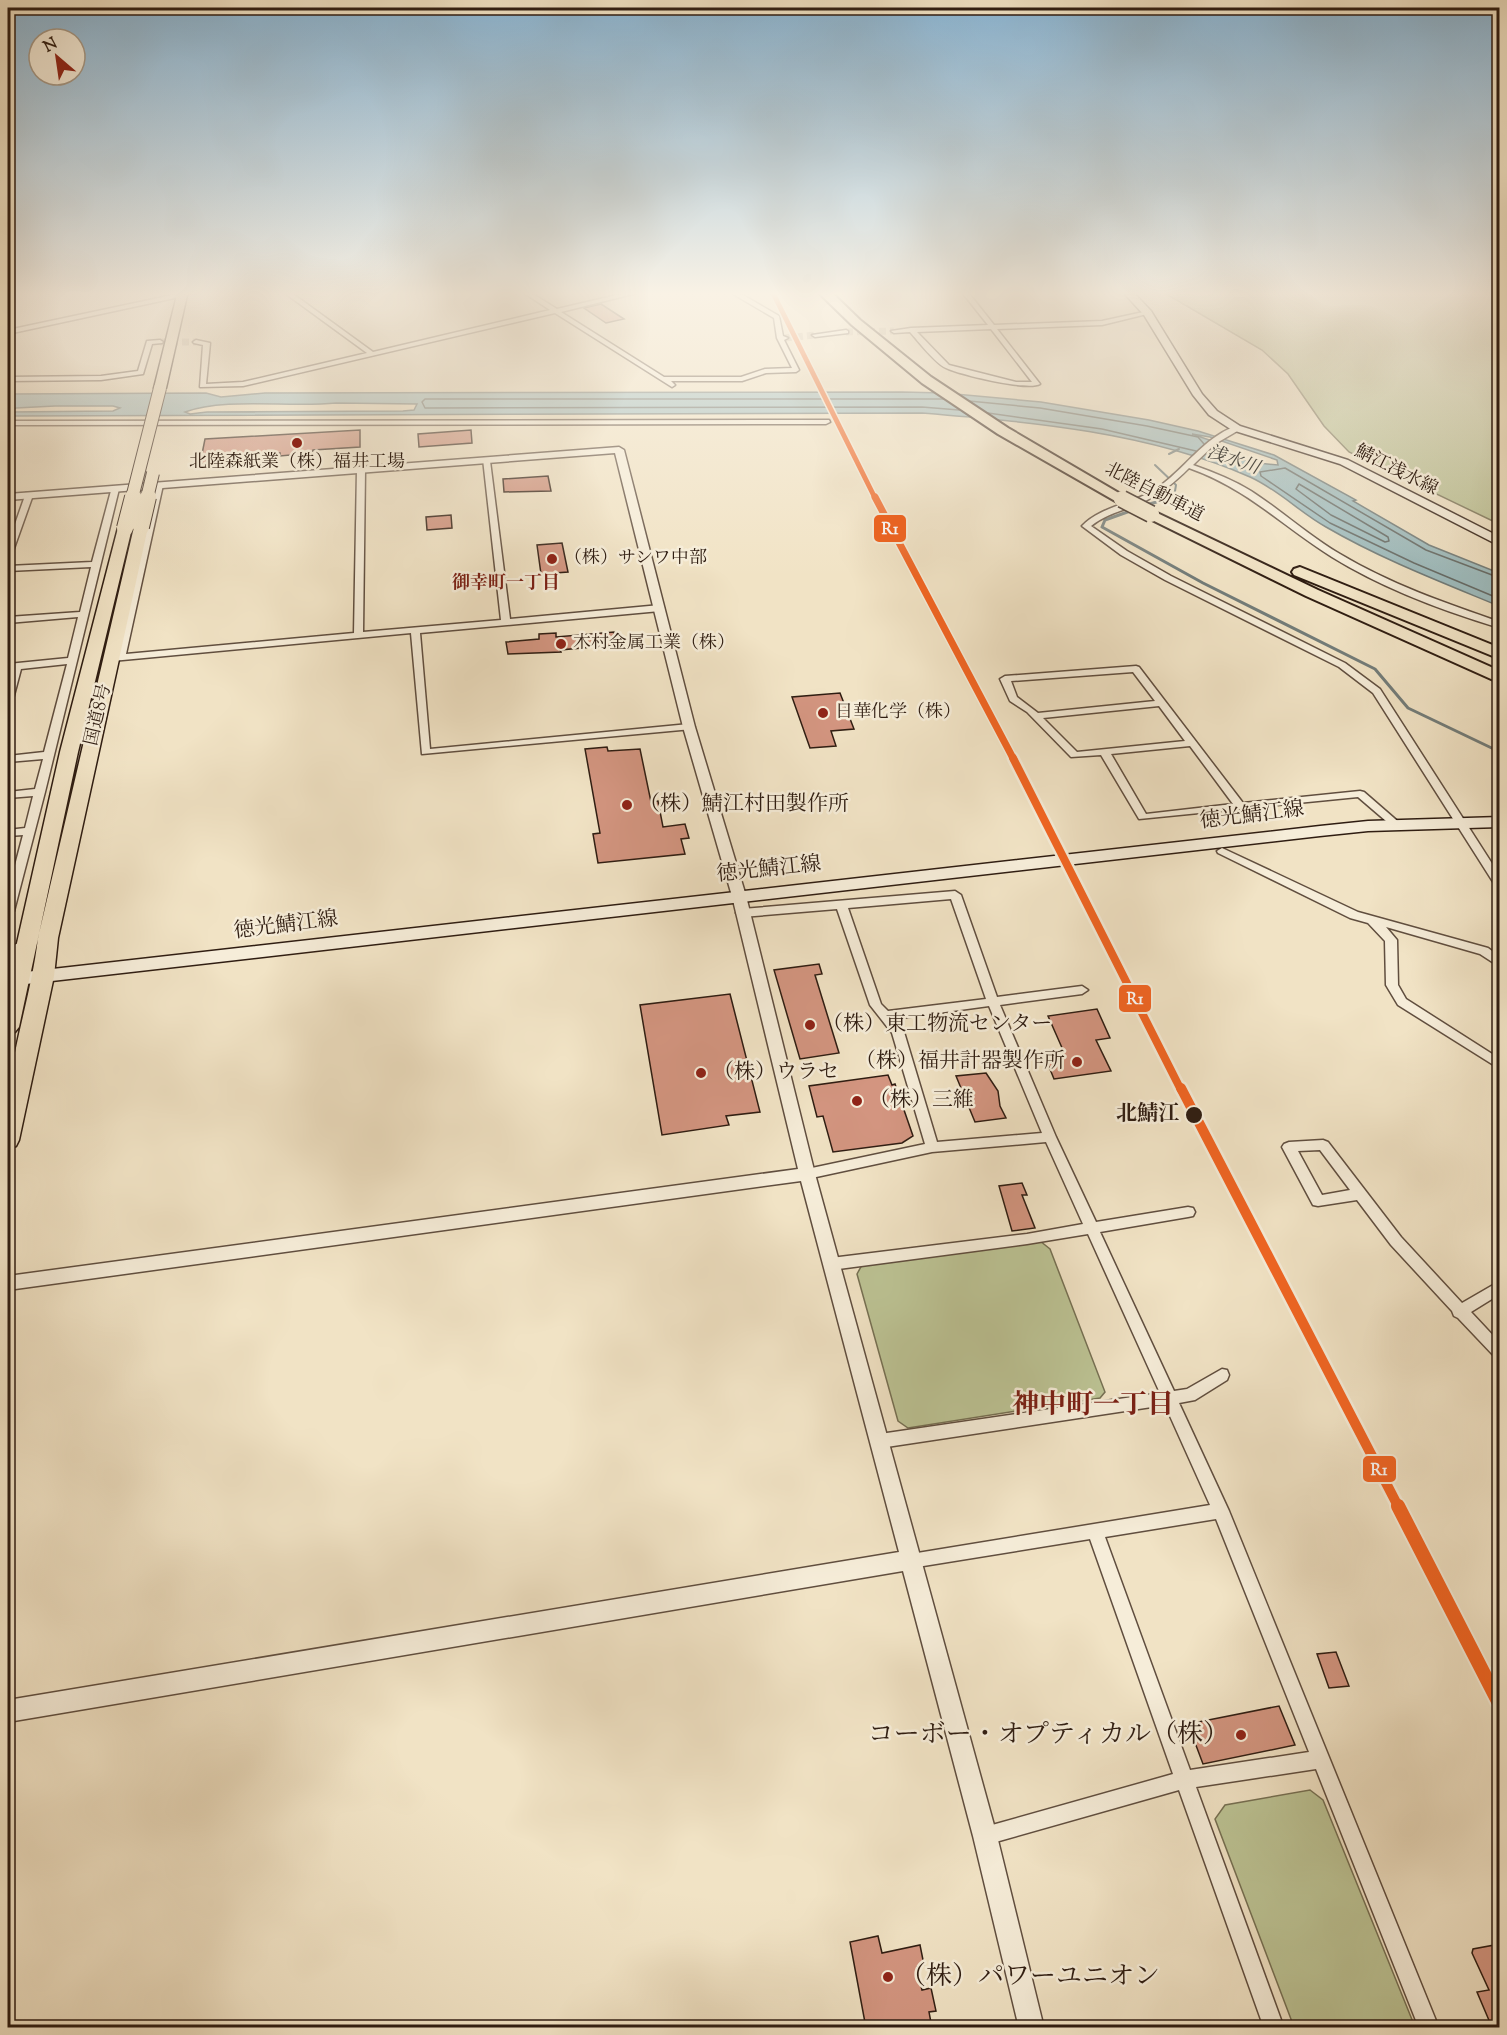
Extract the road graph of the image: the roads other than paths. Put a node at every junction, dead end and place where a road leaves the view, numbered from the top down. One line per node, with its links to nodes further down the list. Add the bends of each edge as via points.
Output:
1 (166, 386): 16 (highway, 国道8号, bridge)
2 (935, 386): 15 (highway, 北陸自動車道, via 1012,437)
3 (949, 386): 15 (highway, 北陸自動車道)
4 (1192, 386): 7 (main road, 鯖江浅水線)
5 (826, 422): 6 (street)
6 (8, 423)
7 (1232, 430): 9 (street); 18 (main road, 鯖江浅水線, via 1344,462)
8 (486, 461): 10 (street); 22 (street, via 619,450); 25 (street)
9 (1188, 464): 26 (street, via 1245,488 1352,564 1407,590); 48 (street, via 1149,497 1096,516 1086,526 1168,578 1363,679 1377,691)
10 (361, 470): 11 (street); 28 (street)
11 (159, 485): 12 (street); 30 (street)
12 (115, 489): 13 (street); 20 (street)
13 (29, 495): 14 (street); 19 (street)
14 (8, 497)
15 (1128, 498): 17 (highway, 北陸自動車道, bridge)
16 (133, 527): 30 (highway, 国道8号); 58 (highway, 国道8号, via 69,752)
17 (1199, 533): 29 (highway); 32 (highway); 34 (highway, 北陸自動車道); 35 (highway, 北陸自動車道, via 1312,593)
18 (1500, 542)
19 (8, 554)
20 (96, 564): 21 (street); 23 (street)
21 (8, 568)
22 (660, 608): 25 (street); 39 (street)
23 (82, 614): 24 (street); 31 (street)
24 (8, 620)
25 (506, 622): 27 (street)
26 (1500, 625)
27 (415, 631): 28 (street); 39 (street, via 425,752)
28 (358, 636): 30 (street)
29 (1499, 654)
30 (116, 658): 61 (highway, 国道8号, via 48,938)
31 (70, 661): 33 (street); 42 (street)
32 (1432, 662)
33 (12, 666): 36 (street)
34 (1500, 667)
35 (1500, 678)
36 (8, 698)
37 (1161, 703): 38 (street); 38 (street, via 1136,669 1005,679 1012,699); 40 (street)
38 (1034, 716): 41 (street, via 1074,755)
39 (689, 727): 54 (street)
40 (1192, 744): 41 (street); 46 (street)
41 (1105, 753): 46 (street, via 1143,817)
42 (49, 755): 43 (street); 44 (street)
43 (8, 759)
44 (40, 792): 45 (street); 50 (street)
45 (8, 795)
46 (1240, 806): 49 (street, via 1360,794)
47 (1500, 822): 48 (main road, 徳光鯖江線)
48 (1461, 823): 49 (main road, 徳光鯖江線); 53 (street)
49 (1397, 825): 54 (main road, 徳光鯖江線, via 933,876)
50 (30, 831): 51 (street); 56 (street)
51 (8, 833)
52 (1222, 851): 57 (street)
53 (1500, 885)
54 (741, 905): 55 (street); 61 (main road, 徳光鯖江線); 71 (street)
55 (842, 907): 64 (street, via 955,896); 65 (street, via 876,1005)
56 (8, 911)
57 (1372, 921): 60 (street, via 1484,951); 67 (street, via 1391,940 1392,985 1402,1002)
58 (27, 943): 59 (street); 62 (highway, 国道8号)
59 (8, 953)
60 (1500, 963)
61 (44, 976): 62 (main road, 徳光鯖江線); 69 (highway, 国道8号)
62 (13, 980): 66 (highway, 国道8号)
63 (1082, 990): 64 (street)
64 (993, 1002): 65 (street); 68 (street)
65 (884, 1016): 70 (street, via 898,1032)
66 (8, 1027)
67 (1500, 1065)
68 (1050, 1137): 70 (street); 74 (street)
69 (8, 1140)
70 (932, 1148): 71 (street)
71 (807, 1174): 75 (street); 76 (street)
72 (1360, 1194): 72 (street, via 1323,1145 1289,1147 1318,1201); 78 (street, via 1396,1242)
73 (1188, 1212): 74 (street)
74 (1093, 1228): 75 (street); 81 (street)
75 (831, 1264): 82 (street)
76 (8, 1283)
77 (1500, 1287): 78 (street)
78 (1460, 1312): 79 (street)
79 (1500, 1353)
80 (1222, 1375): 81 (street, via 1190,1395)
81 (1168, 1397): 82 (street); 83 (street)
82 (880, 1441): 85 (street)
83 (1221, 1511): 84 (street); 87 (street)
84 (1095, 1531): 85 (street); 88 (street)
85 (912, 1560): 86 (street); 89 (street)
86 (8, 1711)
87 (1322, 1759): 88 (street); 92 (street)
88 (1183, 1780): 89 (street); 91 (street)
89 (985, 1836): 90 (street)
90 (1032, 2028)
91 (1274, 2028)
92 (1429, 2028)

